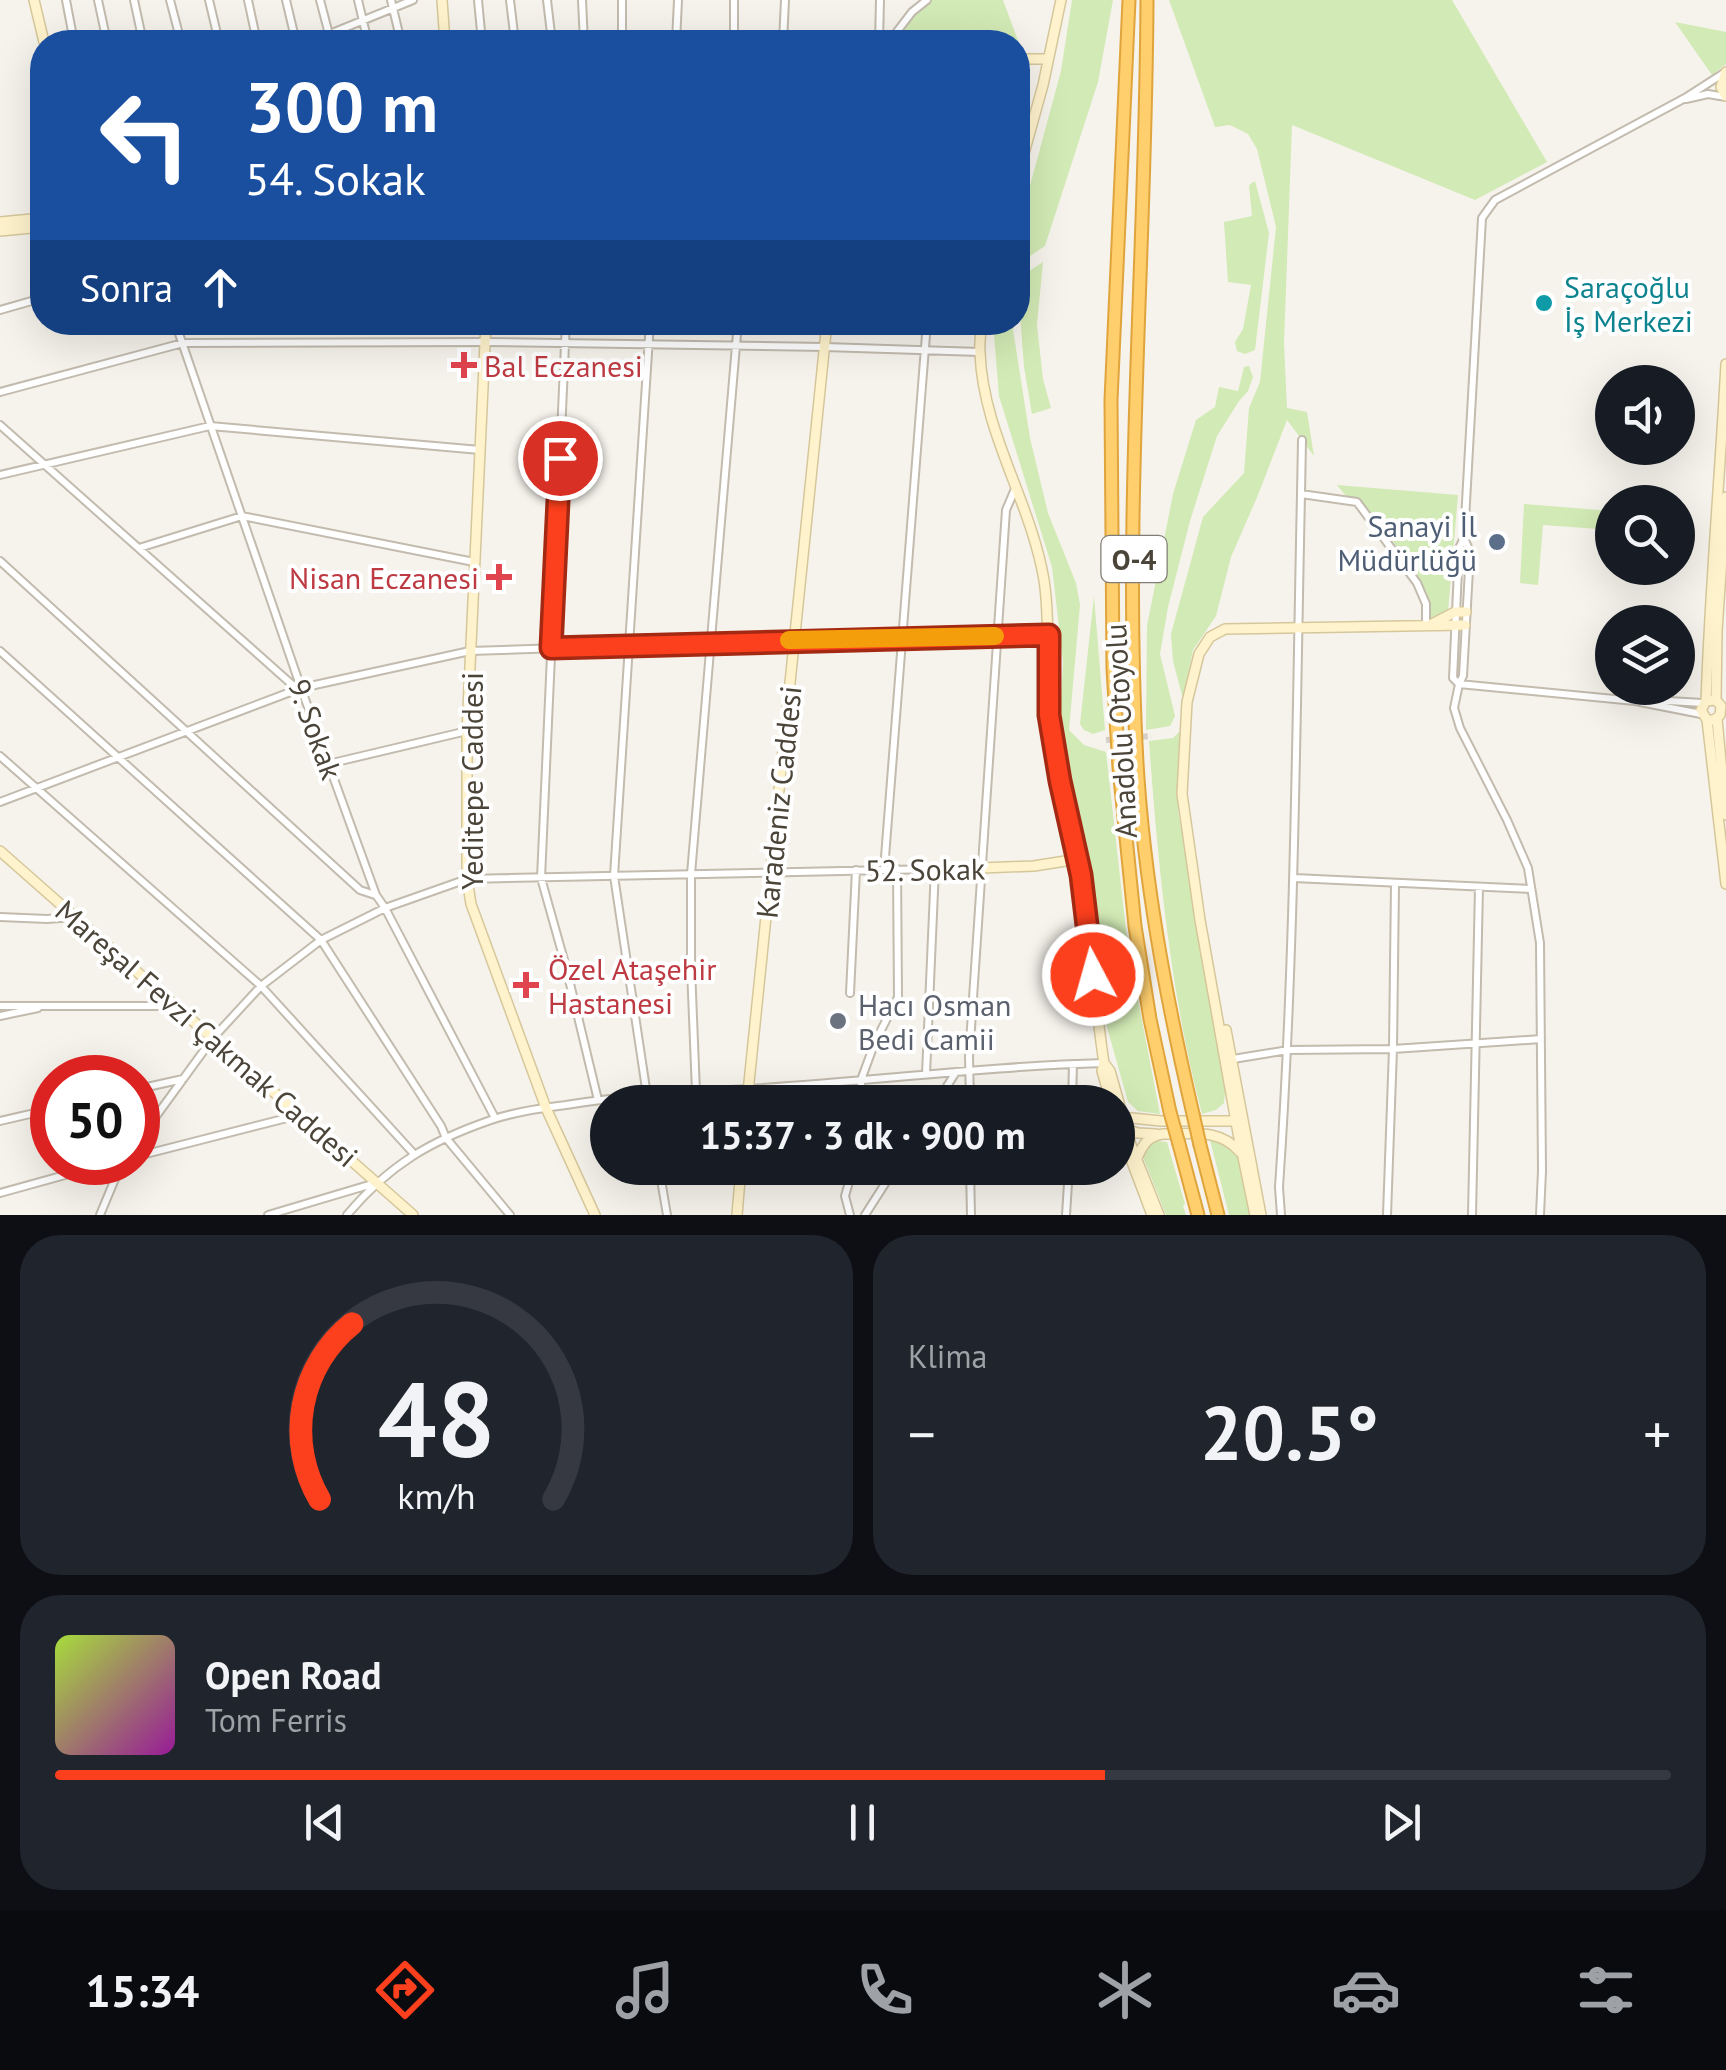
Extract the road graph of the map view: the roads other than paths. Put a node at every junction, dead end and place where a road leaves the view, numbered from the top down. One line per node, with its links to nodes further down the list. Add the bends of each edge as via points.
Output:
1 (34, 0): 29 (street)
2 (66, 0): 30 (street)
3 (98, 0): 31 (street)
4 (134, 0): 32 (street)
5 (170, 0): 33 (street)
6 (210, 0): 34 (street)
7 (248, 0): 35 (street)
8 (286, 0): 36 (street)
9 (320, 0): 37 (street)
10 (358, 0): 28 (street)
11 (414, 0): 27 (street)
12 (442, 0): 41 (street)
13 (478, 0): 42 (street)
14 (510, 0): 43 (street)
15 (547, 0): 44 (street)
16 (582, 0): 45 (street)
17 (622, 0): 46 (street)
18 (678, 0): 47 (street)
19 (734, 0): 48 (street)
20 (785, 0): 49 (street)
21 (880, 0): 50 (street)
22 (909, 0): 26 (street)
23 (1061, 0): 53 (street)
24 (1129, 0): 220 (highway, Anadolu Otoyolu / O-4, bridge, via 1111,400 1113,669 1135,926 1170,1112)
25 (1147, 0): 221 (highway, Anadolu Otoyolu / O-4, bridge, via 1135,428 1138,766 1167,999)
26 (924, 2): 51 (street)
27 (392, 4): 28 (street); 40 (street)
28 (364, 21): 38 (street); 39 (street)
29 (41, 30)
30 (72, 30)
31 (104, 30)
32 (141, 30)
33 (178, 30)
34 (216, 30)
35 (254, 30)
36 (293, 30)
37 (328, 30)
38 (347, 30)
39 (366, 30)
40 (398, 30)
41 (444, 30)
42 (481, 30)
43 (514, 30)
44 (551, 30)
45 (583, 30)
46 (622, 30)
47 (677, 30)
48 (734, 30)
49 (784, 30)
50 (879, 30)
51 (898, 30)
52 (1030, 59): 53 (street)
53 (1048, 59): 57 (street)
54 (1725, 73): 55 (street); 56 (street)
55 (1726, 97): 56 (street)
56 (1680, 100): 96 (street, via 1496,200 1482,218 1464,538 1470,552)
57 (1030, 129)
58 (30, 219): 59 (street)
59 (0, 222)
60 (30, 228): 61 (street)
61 (0, 231)
62 (30, 301): 63 (street)
63 (0, 310)
64 (180, 335): 72 (street, 9. Sokak)
65 (485, 335): 73 (street, Yeditepe Caddesi)
66 (565, 335): 74 (street)
67 (649, 335): 75 (street)
68 (737, 335): 76 (street)
69 (826, 335): 77 (street, Karadeniz Caddesi)
70 (927, 335): 78 (street)
71 (981, 335): 79 (street)
72 (183, 342): 73 (street); 81 (street); 83 (street, 9. Sokak)
73 (485, 342): 74 (street); 85 (street, Yeditepe Caddesi)
74 (565, 344): 75 (street); 106 (street)
75 (648, 346): 76 (street); 105 (street)
76 (736, 346): 77 (street); 104 (street)
77 (825, 346): 78 (street); 103 (street, Karadeniz Caddesi)
78 (925, 350): 79 (street); 102 (street)
79 (980, 352): 88 (street, via 988,402)
80 (1726, 364): 93 (street)
81 (0, 392)
82 (0, 426): 86 (street)
83 (210, 426): 85 (street); 86 (street); 91 (street, 9. Sokak)
84 (1302, 440): 89 (street)
85 (480, 450): 95 (street, Yeditepe Caddesi)
86 (44, 464): 87 (street); 92 (street)
87 (0, 475)
88 (1016, 488): 100 (street, via 1044,579); 101 (street, via 1006,510)
89 (1300, 494): 98 (street, via 1357,502 1417,583); 99 (street)
90 (1726, 497): 93 (street)
91 (242, 516): 92 (street); 95 (street); 110 (street, 9. Sokak)
92 (138, 548): 110 (street)
93 (1719, 554): 111 (street)
94 (0, 561): 113 (street)
95 (474, 562): 108 (street, Yeditepe Caddesi)
96 (1460, 612): 97 (street); 98 (street)
97 (1460, 625): 98 (street); 109 (street, via 1453,678)
98 (1426, 626): 99 (street)
99 (1298, 628): 131 (street); 143 (street, via 1226,630 1210,637 1199,654 1188,702 1182,794)
100 (1049, 635): 101 (street); 121 (street, via 1049,715)
101 (997, 636): 102 (street); 123 (street)
102 (902, 638): 103 (street); 126 (street)
103 (795, 640): 104 (street); 127 (street, Karadeniz Caddesi)
104 (710, 643): 105 (street); 128 (street)
105 (629, 646): 106 (street); 129 (street)
106 (551, 648): 108 (street); 130 (street)
107 (0, 651): 115 (street)
108 (470, 651): 110 (street); 112 (street, Yeditepe Caddesi)
109 (1458, 684): 111 (street); 136 (street, via 1454,708 1460,728 1507,820)
110 (299, 688): 113 (street); 116 (street, 9. Sokak)
111 (1714, 710): 119 (street); 134 (street)
112 (467, 731): 116 (street); 132 (street, Yeditepe Caddesi)
113 (187, 732): 115 (street); 137 (street, via 360,890)
114 (0, 756): 117 (street)
115 (118, 757): 117 (street); 141 (street)
116 (328, 764): 137 (street, 9. Sokak)
117 (36, 788): 118 (street); 142 (street)
118 (0, 802)
119 (1726, 815)
120 (0, 851): 140 (street, Mareşal Fevzi Çakmak Caddesi)
121 (1078, 859): 123 (street, 52. Sokak); 155 (street)
122 (935, 868): 123 (street, 52. Sokak); 124 (street, 52. Sokak); 159 (street)
123 (981, 868): 157 (street)
124 (897, 869): 126 (street, 52. Sokak); 161 (street, via 898,997)
125 (856, 870): 126 (street, 52. Sokak); 127 (street, 52. Sokak); 144 (street)
126 (884, 870)
127 (771, 872): 128 (street, 52. Sokak); 166 (street, Karadeniz Caddesi)
128 (691, 874): 129 (street, 52. Sokak); 165 (street)
129 (614, 876): 130 (street, 52. Sokak); 164 (street)
130 (541, 878): 132 (street, 52. Sokak); 163 (street)
131 (1294, 878): 133 (street); 153 (street)
132 (467, 879): 138 (street, 52. Sokak); 175 (street, Yeditepe Caddesi)
133 (1394, 883): 135 (street); 152 (street)
134 (1726, 884)
135 (1479, 887): 136 (street); 151 (street)
136 (1531, 889): 150 (street, via 1540,943)
137 (376, 895): 138 (street, 9. Sokak)
138 (386, 908): 141 (street, 52. Sokak); 180 (street, 9. Sokak)
139 (0, 917): 140 (street)
140 (75, 917): 147 (street, Mareşal Fevzi Çakmak Caddesi)
141 (321, 940): 142 (street, 52. Sokak); 190 (street)
142 (261, 986): 149 (street, 52. Sokak); 192 (street)
143 (1214, 989): 154 (street); 173 (street)
144 (850, 992)
145 (57, 1004): 146 (street); 147 (street); 148 (street)
146 (0, 1006)
147 (176, 1006): 149 (street, Mareşal Fevzi Çakmak Caddesi)
148 (0, 1016)
149 (213, 1038): 160 (street, 52. Sokak); 178 (street, Mareşal Fevzi Çakmak Caddesi)
150 (1541, 1039): 151 (street); 226 (street)
151 (1476, 1044): 152 (street); 225 (street)
152 (1394, 1049): 153 (street); 224 (street)
153 (1288, 1050): 154 (street); 223 (street)
154 (1232, 1059): 185 (street)
155 (1104, 1063): 156 (street); 172 (street)
156 (1073, 1064): 157 (street); 171 (street)
157 (970, 1071): 158 (street); 170 (street)
158 (956, 1072): 159 (street); 169 (street)
159 (926, 1074): 161 (street)
160 (184, 1078): 162 (street); 176 (street, 52. Sokak)
161 (860, 1080): 167 (street); 168 (street)
162 (160, 1084)
163 (594, 1085)
164 (645, 1085)
165 (696, 1085)
166 (748, 1085)
167 (798, 1085)
168 (860, 1085)
169 (948, 1085)
170 (970, 1085)
171 (1072, 1085)
172 (1112, 1085)
173 (1231, 1096): 184 (street); 185 (street)
174 (590, 1101): 175 (street)
175 (546, 1108): 180 (street); 212 (street, Yeditepe Caddesi)
176 (160, 1111)
177 (30, 1114): 183 (street)
178 (299, 1114): 191 (street); 197 (street, Mareşal Fevzi Çakmak Caddesi)
179 (1135, 1115): 181 (street)
180 (495, 1118): 190 (street)
181 (1142, 1119): 182 (street); 184 (street)
182 (1135, 1120)
183 (0, 1121)
184 (1210, 1121): 185 (street)
185 (1240, 1121): 187 (street)
186 (1135, 1127): 188 (street)
187 (1242, 1133): 189 (street); 194 (street); 222 (street)
188 (1164, 1134): 189 (street); 195 (street, via 1144,1142)
189 (1217, 1134): 194 (street)
190 (446, 1138): 192 (street); 211 (street)
191 (160, 1150)
192 (414, 1154): 197 (street)
193 (1135, 1154): 195 (street)
194 (1242, 1154): 222 (street)
195 (1137, 1158): 219 (street)
196 (1135, 1161): 219 (street)
197 (376, 1182): 208 (street); 209 (street); 210 (street, Mareşal Fevzi Çakmak Caddesi)
198 (30, 1185): 206 (street)
199 (112, 1185): 207 (street)
200 (661, 1185): 213 (street)
201 (740, 1185): 214 (street)
202 (848, 1185): 215 (street)
203 (884, 1185): 216 (street)
204 (970, 1185): 217 (street)
205 (1067, 1185): 218 (street)
206 (0, 1193)
207 (100, 1215)
208 (268, 1215)
209 (348, 1215)
210 (413, 1215)
211 (510, 1215)
212 (595, 1215)
213 (666, 1215)
214 (737, 1215)
215 (850, 1215)
216 (865, 1215)
217 (971, 1215)
218 (1066, 1215)
219 (1156, 1215)
220 (1198, 1215)
221 (1218, 1215)
222 (1258, 1215)
223 (1281, 1215)
224 (1387, 1215)
225 (1472, 1215)
226 (1540, 1215)

